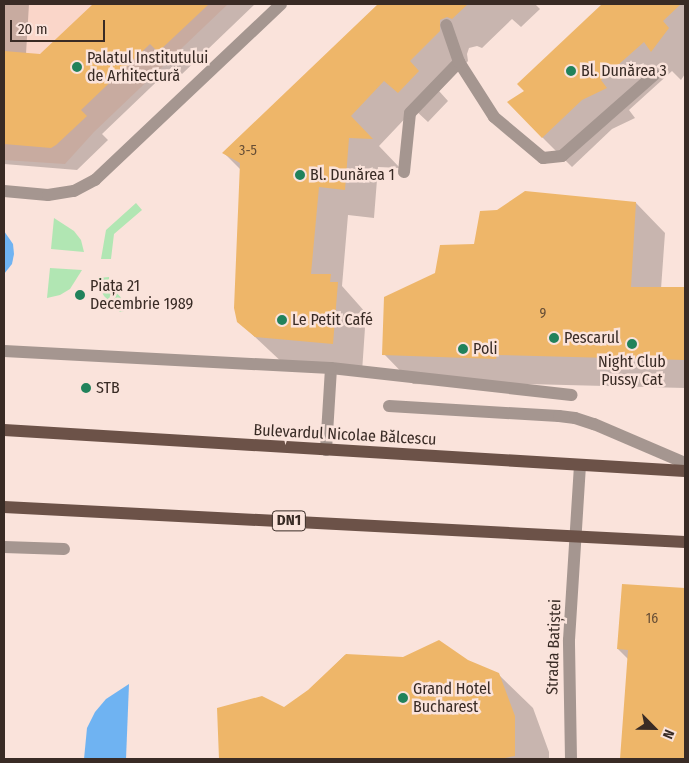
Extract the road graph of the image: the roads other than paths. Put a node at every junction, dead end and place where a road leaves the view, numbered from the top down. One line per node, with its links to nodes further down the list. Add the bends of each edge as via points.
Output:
1 (281, 4): 6 (street, via 95,180 74,191 48,195)
2 (446, 25): 3 (street)
3 (459, 62): 4 (street, via 494,117 543,158 562,156); 5 (street, via 410,113)
4 (654, 75)
5 (404, 172)
6 (4, 191)
7 (4, 351): 8 (street)
8 (331, 368): 9 (street); 12 (street)
9 (570, 394)
10 (389, 406): 13 (street, via 575,418)
11 (4, 430): 12 (main road, Bulevardul Nicolae Bălcescu)
12 (326, 450): 14 (main road, Bulevardul Nicolae Bălcescu)
13 (685, 463)
14 (580, 465): 15 (main road, Bulevardul Nicolae Bălcescu); 17 (street, Strada Batiștei)
15 (685, 471)
16 (4, 508): 17 (main road, DN1)
17 (575, 536): 18 (main road, DN1); 21 (street, Strada Batiștei, via 569,658)
18 (685, 542)
19 (4, 547): 20 (street)
20 (64, 549)
21 (571, 759)

